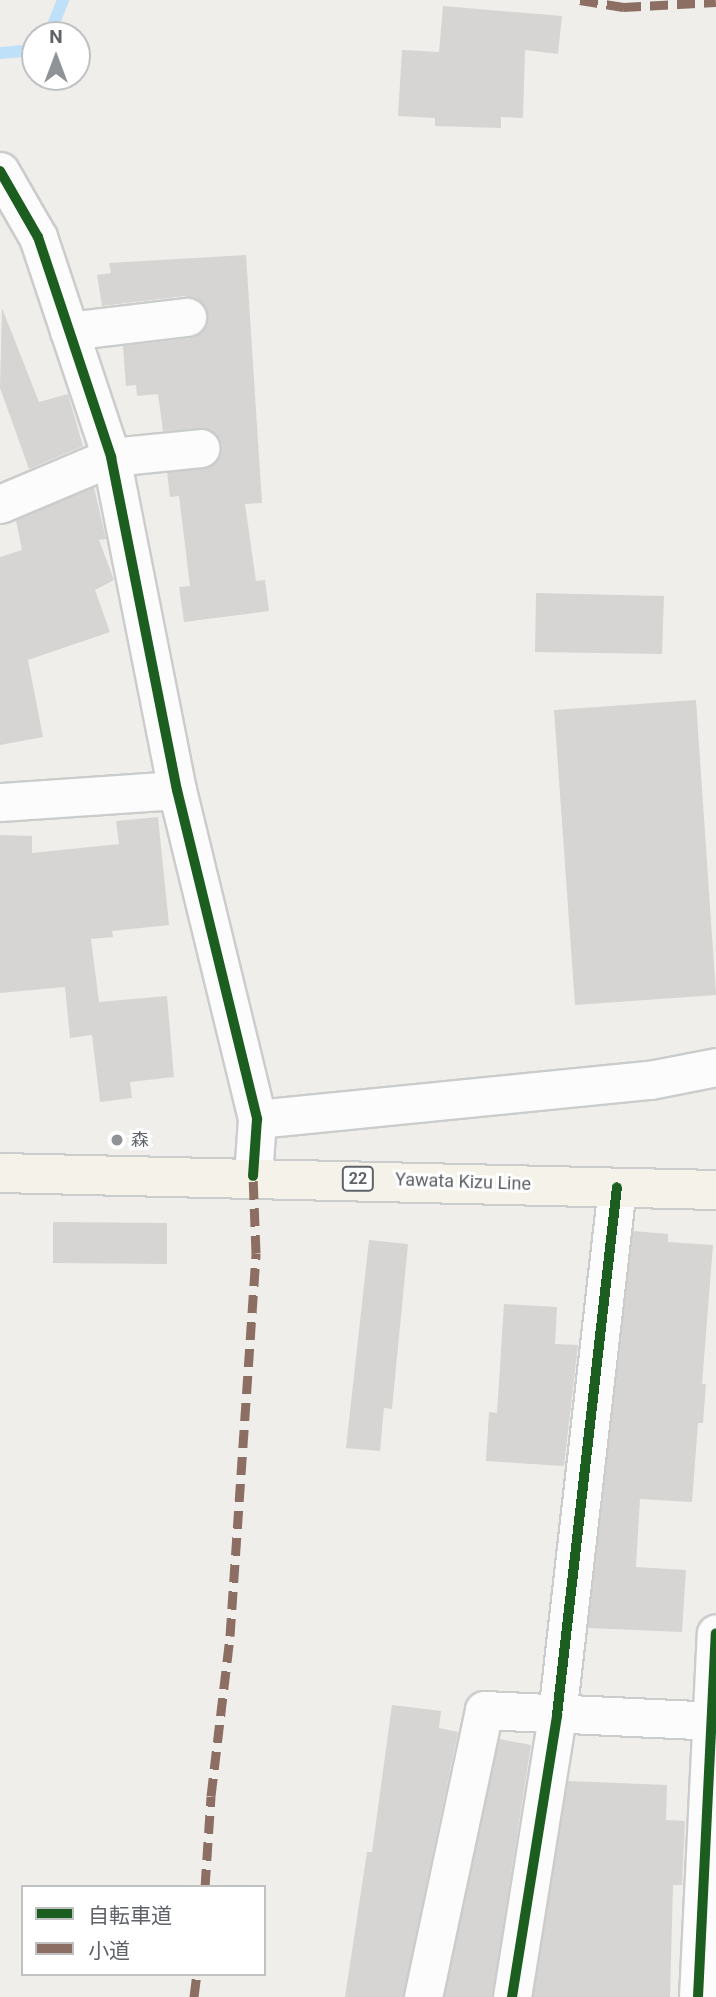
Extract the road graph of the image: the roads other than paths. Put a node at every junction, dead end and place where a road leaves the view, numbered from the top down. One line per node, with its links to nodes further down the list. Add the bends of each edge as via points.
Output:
1 (0, 171): 3 (street, via 38,237)
2 (187, 317): 3 (street)
3 (69, 331): 5 (street)
4 (201, 448): 5 (street)
5 (111, 457): 6 (street); 7 (street)
6 (0, 504)
7 (177, 790): 8 (street); 10 (street)
8 (0, 802)
9 (716, 1067): 10 (street, via 650,1080)
10 (257, 1119): 12 (street)
11 (0, 1172): 12 (main road, Yawata Kizu Line / 22)
12 (253, 1176): 13 (main road, Yawata Kizu Line / 22)
13 (617, 1187): 14 (main road, Yawata Kizu Line / 22); 16 (street)
14 (716, 1190)
15 (716, 1633): 17 (street)
16 (557, 1715): 17 (street); 18 (street, via 484,1710); 19 (street)
17 (713, 1721): 20 (street)
18 (423, 1997)
19 (512, 1997)
20 (698, 1997)

